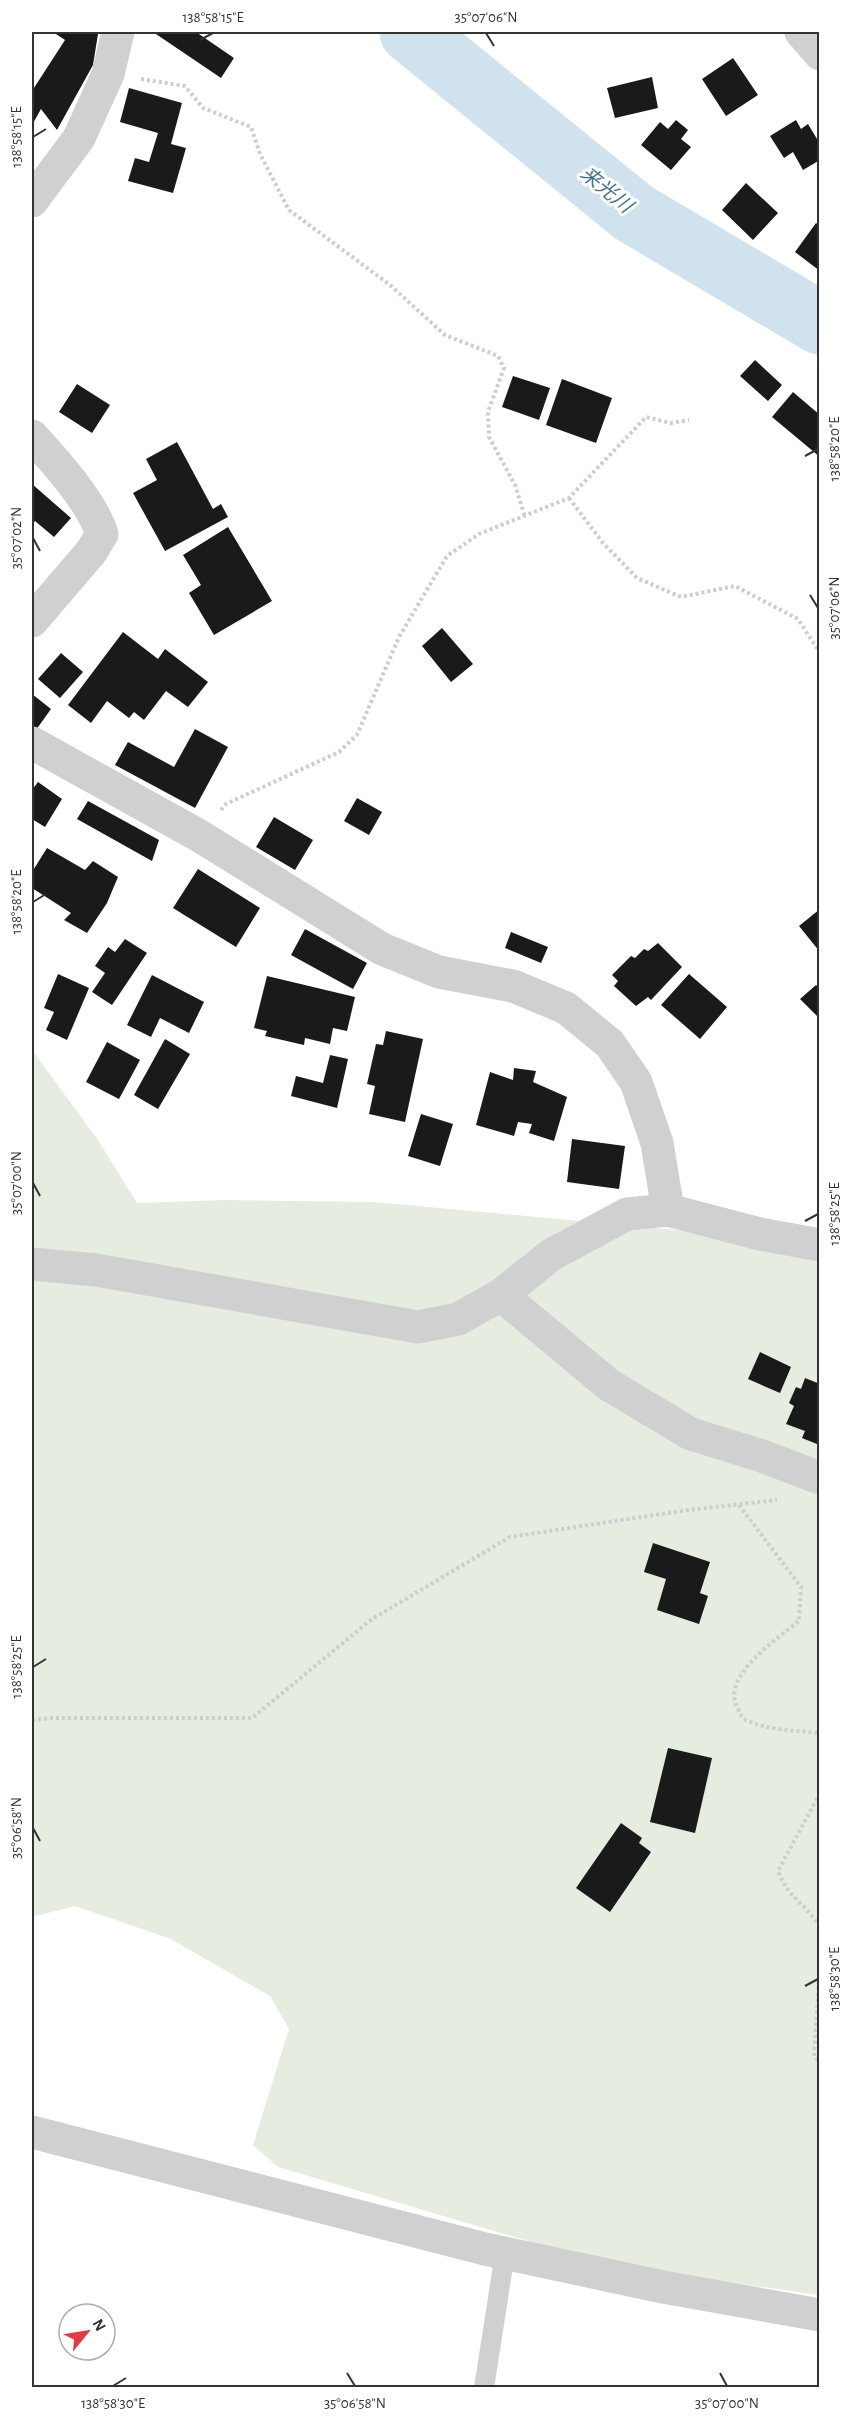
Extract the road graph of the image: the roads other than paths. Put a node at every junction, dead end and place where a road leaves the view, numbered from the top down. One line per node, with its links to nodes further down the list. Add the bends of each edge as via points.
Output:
1 (118, 32): 4 (street, via 108,74 79,138)
2 (801, 32): 3 (street)
3 (819, 54)
4 (32, 201)
5 (32, 436): 6 (street, via 98,519 102,534)
6 (32, 621)
7 (32, 743): 8 (street, via 198,835 382,949 439,972 513,986 566,1008 610,1044 636,1082 657,1143)
8 (668, 1210): 9 (street); 11 (street, via 627,1214 551,1255)
9 (819, 1245)
10 (32, 1264): 11 (street, via 96,1270 418,1327 458,1318)
11 (501, 1295): 12 (street, via 609,1385 691,1434)
12 (819, 1478)
13 (32, 2132): 14 (street)
14 (505, 2253): 15 (street); 16 (lane)
15 (819, 2315)
16 (484, 2388)

